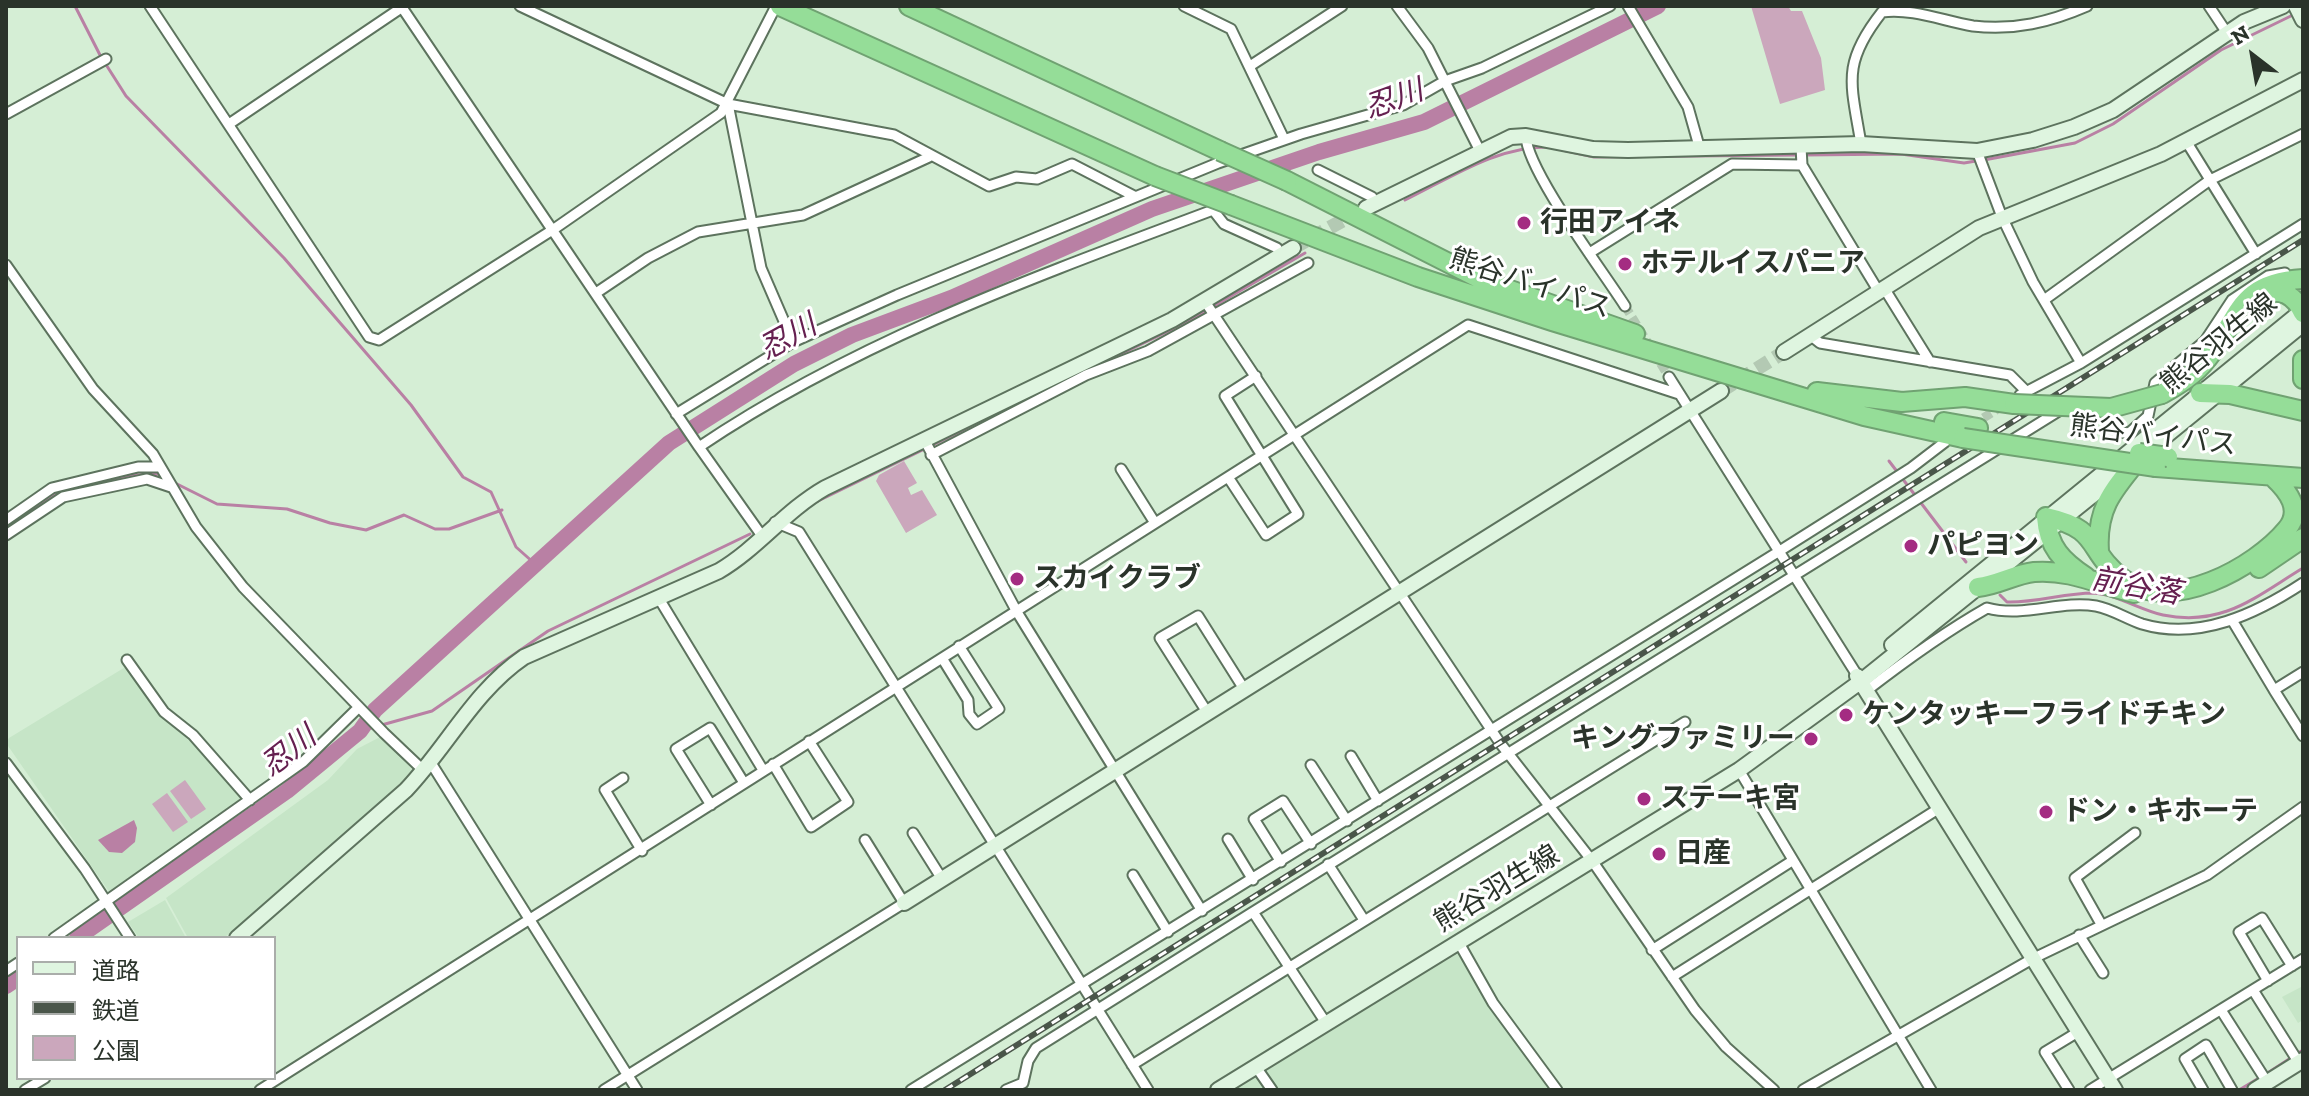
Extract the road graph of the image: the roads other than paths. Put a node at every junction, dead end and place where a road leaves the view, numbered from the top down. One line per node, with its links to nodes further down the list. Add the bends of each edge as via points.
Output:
1 (150, 6): 21 (street)
2 (520, 6): 19 (street)
3 (778, 6): 19 (street); 73 (highway, 熊谷バイパス, bridge, via 1155,176 1418,277 1864,416)
4 (909, 6): 65 (highway, 熊谷バイパス, bridge, via 1287,181 1482,280)
5 (1184, 6): 16 (street, via 1231,29)
6 (1342, 6): 16 (street)
7 (1397, 6): 18 (street)
8 (1610, 6): 18 (street)
9 (1628, 6): 27 (street, via 1688,107)
10 (2087, 6): 26 (street, via 2045,24 2013,27 1882,12 1849,75)
11 (2209, 6): 14 (street)
12 (2283, 6): 14 (street)
13 (402, 7): 21 (street); 39 (street)
14 (2227, 33): 29 (street, via 2093,120)
15 (106, 59): 20 (street)
16 (1250, 66): 23 (street)
17 (2303, 80): 25 (street)
18 (1447, 85): 23 (street, via 1383,113); 28 (street)
19 (728, 104): 31 (street, via 894,135); 38 (street); 39 (street)
20 (6, 114)
21 (229, 124): 39 (street, via 369,337 379,340)
22 (2303, 134): 33 (street)
23 (1284, 139): 34 (street)
24 (1526, 141): 27 (street, via 1593,149); 28 (street, via 1511,137); 41 (street)
25 (2186, 141): 33 (street); 36 (street)
26 (1861, 144): 29 (street); 30 (street)
27 (1699, 146): 30 (street)
28 (1480, 151): 35 (street)
29 (1977, 151): 36 (street)
30 (1801, 155): 41 (street, via 1732,164); 47 (street)
31 (929, 157): 34 (street, via 989,186 1016,177 1037,179 1072,164); 38 (street, via 803,215)
32 (1318, 170): 35 (street, via 1372,197)
33 (2210, 180): 42 (street); 50 (street)
34 (1134, 196): 56 (street)
35 (1371, 206)
36 (2002, 217): 47 (street); 50 (street)
37 (2303, 224): 42 (street)
38 (751, 225): 48 (street, via 698,232); 56 (street, via 761,268)
39 (554, 229): 48 (street)
40 (1287, 252): 52 (street); 74 (street, via 1224,224 1213,210 1045,273 834,366)
41 (1591, 252): 51 (street)
42 (2256, 254): 60 (street)
43 (1308, 263): 52 (street)
44 (6, 265): 78 (street, via 93,389)
45 (2303, 270): 95 (street, via 2268,276 2232,300 2205,341 2155,383 2148,416 2129,433 2121,432 2096,401 2079,399)
46 (2303, 279): 49 (highway, via 2268,285)
47 (1882, 290): 55 (street); 59 (street)
48 (596, 293): 71 (street)
49 (2250, 297): 53 (highway, via 2281,291); 68 (highway, bridge, via 2235,311 2205,361 2162,394 2111,408)
50 (2044, 300): 60 (street)
51 (1625, 306)
52 (1209, 308): 61 (street); 75 (street, via 1172,320)
53 (2303, 311): 67 (street, 熊谷羽生線)
54 (2303, 324): 67 (street, 熊谷羽生線)
55 (1810, 335): 57 (street); 59 (street, via 1820,343)
56 (793, 342): 71 (street)
57 (1784, 352)
58 (2303, 360): 63 (highway)
59 (1930, 362): 68 (street, via 2010,375)
60 (2081, 363): 68 (street)
61 (1256, 376): 72 (street); 76 (street, via 1225,396)
62 (1669, 377): 66 (street)
63 (2303, 379)
64 (1721, 391): 69 (street)
65 (1817, 392): 68 (highway, via 1902,402); 73 (highway, 熊谷バイパス)
66 (1679, 394): 69 (street); 72 (street, via 1468,325)
67 (2209, 394): 70 (highway); 77 (street, 熊谷羽生線); 89 (street, 熊谷羽生線)
68 (2020, 397)
69 (1690, 410): 93 (street); 99 (street)
70 (2303, 411)
71 (676, 414): 74 (street)
72 (1295, 434): 76 (street); 99 (street)
73 (1962, 436): 77 (highway, 熊谷バイパス, bridge); 93 (street)
74 (699, 447): 91 (street)
75 (928, 448): 87 (street, via 825,488); 101 (street)
76 (1262, 455): 81 (street); 81 (street, via 1298,514 1266,535)
77 (2155, 460): 79 (highway, 熊谷バイパス); 82 (highway, 熊谷バイパス); 89 (street, 熊谷羽生線); 94 (highway, via 2103,508)
78 (160, 467): 84 (street); 86 (street, via 138,467 52,488)
79 (2303, 467)
80 (1121, 469): 88 (street)
81 (1228, 477): 88 (street)
82 (2273, 477): 83 (highway, 熊谷バイパス); 94 (highway, via 2291,497 2293,519 2268,548 2228,575 2193,589 2145,588 2126,581)
83 (2303, 478)
84 (171, 487): 85 (street); 90 (street, via 147,479 63,497); 111 (street, via 243,587)
85 (184, 497)
86 (6, 520)
87 (775, 522): 91 (street); 108 (street, via 799,532)
88 (1155, 523): 101 (street)
89 (2051, 523): 94 (highway, via 2085,531); 96 (highway, via 2065,563); 98 (street, 熊谷羽生線); 107 (street, 熊谷羽生線)
90 (6, 535)
91 (762, 536): 100 (street, via 719,571)
92 (2303, 538): 96 (highway, via 2240,580 2201,598 2157,599)
93 (1778, 552): 95 (street); 114 (street)
94 (2099, 553)
95 (1792, 575): 107 (street); 117 (street)
96 (2086, 577): 98 (highway, via 2030,573)
97 (2303, 583): 102 (street)
98 (1978, 587): 107 (street, 熊谷羽生線)
99 (1401, 593): 109 (street); 114 (street)
100 (658, 597): 122 (street, via 542,646 499,674); 124 (street)
101 (1017, 612): 103 (street); 123 (street)
102 (2232, 620): 107 (street, via 2172,629 2097,606 2002,613 1987,608); 110 (street)
103 (959, 646): 104 (street); 104 (street, via 999,709 977,724)
104 (942, 658): 108 (street)
105 (127, 660): 128 (street, via 164,712 193,735)
106 (2303, 672): 110 (street)
107 (1861, 683): 125 (street, 熊谷羽生線); 133 (street)
108 (896, 686): 116 (street); 140 (street)
109 (1244, 689): 112 (street); 112 (street, via 1198,616 1160,638)
110 (2274, 690): 115 (street)
111 (361, 710): 122 (street); 128 (street)
112 (1207, 712): 123 (street)
113 (1685, 722): 131 (street)
114 (1492, 730): 117 (street); 129 (street)
115 (2303, 736)
116 (809, 741): 120 (street); 120 (street, via 848,802 811,827)
117 (1508, 752): 131 (street); 145 (street)
118 (1351, 756): 129 (street)
119 (6, 763): 151 (street)
120 (773, 764): 124 (street)
121 (1311, 765): 134 (street)
122 (428, 767): 155 (street); 161 (street)
123 (1116, 768): 140 (street); 152 (street)
124 (763, 770): 127 (street)
125 (1739, 770): 142 (street); 144 (street, 熊谷羽生線)
126 (623, 778): 141 (street, via 605,790)
127 (744, 783): 130 (street); 130 (street, via 710,728 676,749)
128 (250, 800): 151 (street)
129 (1378, 801): 134 (street)
130 (711, 805): 141 (street)
131 (1549, 805): 144 (street); 154 (street)
132 (2303, 807): 156 (street, via 2207,875)
133 (1938, 809): 149 (street); 164 (street)
134 (1347, 821): 139 (street)
135 (913, 833): 147 (street)
136 (2135, 833): 156 (street, via 2075,878)
137 (1228, 839): 148 (street)
138 (865, 840): 150 (street)
139 (1311, 844): 143 (street); 143 (street, via 1283,801 1254,819)
140 (996, 847): 147 (street); 171 (street)
141 (642, 851): 155 (street)
142 (1792, 861): 149 (street); 163 (street)
143 (1281, 862): 148 (street)
144 (1593, 862): 162 (street, 熊谷羽生線); 163 (street)
145 (1328, 864): 153 (street); 154 (street)
146 (1133, 875): 157 (street)
147 (942, 879): 150 (street)
148 (1253, 880): 152 (street)
149 (1808, 889): 169 (street); 177 (street)
150 (904, 903): 181 (street)
151 (109, 904): 159 (street); 160 (street)
152 (1202, 911): 157 (street)
153 (1253, 912): 167 (street); 173 (street)
154 (1364, 920): 167 (street)
155 (531, 922): 181 (street); 185 (street)
156 (2101, 924): 158 (street)
157 (1168, 932): 171 (street)
158 (2079, 935): 164 (street); 168 (street)
159 (57, 936)
160 (129, 936)
161 (239, 936)
162 (1459, 943): 175 (street, 熊谷羽生線); 194 (street, via 1493,1003)
163 (1652, 950): 169 (street)
164 (2032, 959): 176 (street); 177 (street)
165 (2303, 959): 166 (street)
166 (2292, 966): 170 (street); 170 (street, via 2262,918 2239,932)
167 (1290, 968): 175 (street); 179 (street)
168 (2103, 973)
169 (1672, 977): 195 (street, via 1726,1047)
170 (2268, 981): 172 (street)
171 (1084, 985): 173 (street); 188 (street)
172 (2253, 990): 174 (street); 178 (street)
173 (1098, 1008): 179 (street); 182 (street, via 1036,1048)
174 (2221, 1010): 183 (street); 184 (street)
175 (1326, 1023): 180 (street, 熊谷羽生線)
176 (2078, 1032): 183 (street); 198 (street, via 2045,1052)
177 (1899, 1034): 196 (street); 197 (street)
178 (2301, 1061): 184 (street)
179 (1132, 1065): 191 (street)
180 (1256, 1067): 192 (street, 熊谷羽生線); 193 (street)
181 (628, 1075): 186 (street); 187 (street)
182 (1023, 1083): 189 (street); 190 (street)
183 (2111, 1084): 199 (street)
184 (2261, 1086)
185 (260, 1090)
186 (604, 1090)
187 (637, 1090)
188 (911, 1090)
189 (1006, 1090)
190 (1032, 1090)
191 (1148, 1090)
192 (1218, 1090)
193 (1272, 1090)
194 (1557, 1090)
195 (1774, 1090)
196 (1803, 1090)
197 (1931, 1090)
198 (2069, 1090)
199 (2090, 1090)
200 (2203, 1090): 201 (street, via 2185,1059 2206,1045)
201 (2232, 1090)

